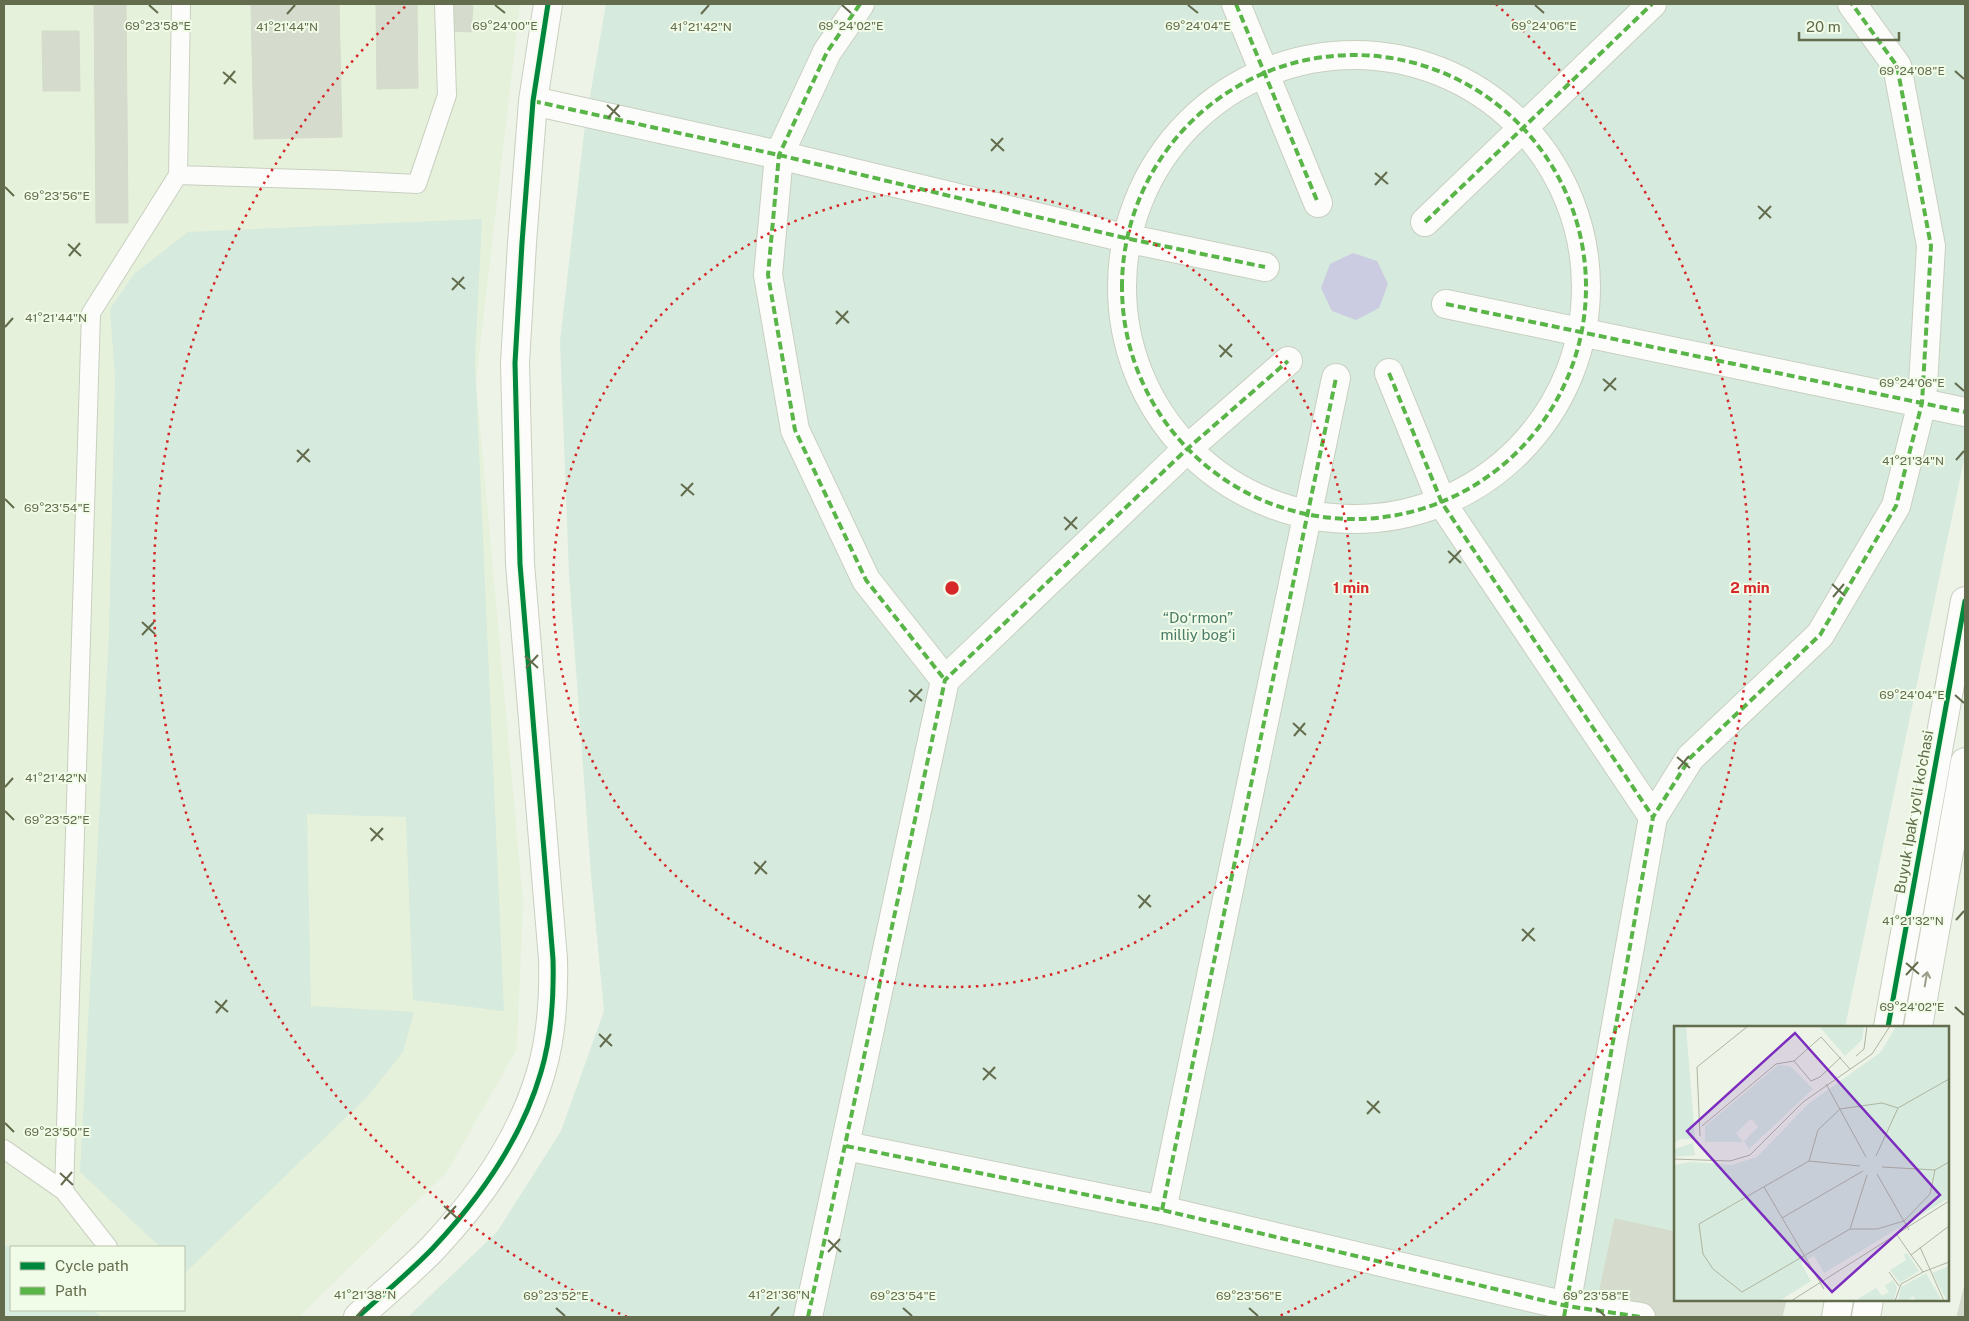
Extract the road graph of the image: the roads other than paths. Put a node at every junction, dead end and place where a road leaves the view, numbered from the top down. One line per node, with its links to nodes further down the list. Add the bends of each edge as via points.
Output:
1 (181, 4): 12 (lane)
2 (444, 4): 12 (lane, via 447,95 417,184)
3 (548, 4): 9 (street)
4 (860, 4): 11 (street, via 827,52)
5 (1236, 4): 8 (street)
6 (1652, 4): 10 (street)
7 (1852, 4): 22 (street, via 1897,66 1931,246)
8 (1264, 71): 10 (street, via 1355,52 1440,68); 13 (street); 15 (street, via 1184,125 1136,201)
9 (533, 102): 11 (street); 41 (street, via 515,362 517,463 520,564 553,959 553,1011 542,1071 531,1101 489,1179 432,1248)
10 (1524, 125): 14 (street); 18 (street, via 1569,192 1589,280)
11 (779, 155): 15 (street); 28 (street, via 768,275 796,430 866,580)
12 (178, 175): 35 (lane, via 91,313)
13 (1318, 203)
14 (1426, 222)
15 (1125, 238): 16 (street); 24 (street, via 1121,312 1139,381)
16 (1265, 267)
17 (1446, 304): 18 (street)
18 (1583, 333): 22 (street); 25 (street, via 1573,371 1528,444)
19 (1288, 361): 24 (street)
20 (1388, 373): 25 (street)
21 (1336, 378): 26 (street)
22 (1922, 403): 23 (street); 30 (street, via 1896,506 1820,635 1690,758)
23 (1965, 412)
24 (1186, 450): 26 (street, via 1269,506); 28 (street)
25 (1442, 503): 26 (street, via 1375,521); 30 (street)
26 (1308, 517): 36 (street)
27 (1965, 601): 31 (street, Buyuk Ipak yo'li ko'chasi)
28 (945, 680): 33 (street)
29 (1965, 762): 32 (street, one-way to 29)
30 (1652, 817): 40 (street)
31 (1888, 1026)
32 (1918, 1026)
33 (846, 1146): 36 (street); 42 (street)
34 (4, 1148): 35 (lane)
35 (64, 1191): 37 (lane)
36 (1162, 1210): 40 (street)
37 (107, 1246)
38 (1839, 1301): 44 (street)
39 (1869, 1301): 45 (street)
40 (1566, 1311): 43 (street)
41 (358, 1317)
42 (808, 1317)
43 (1641, 1317)
44 (1836, 1317)
45 (1866, 1317)

